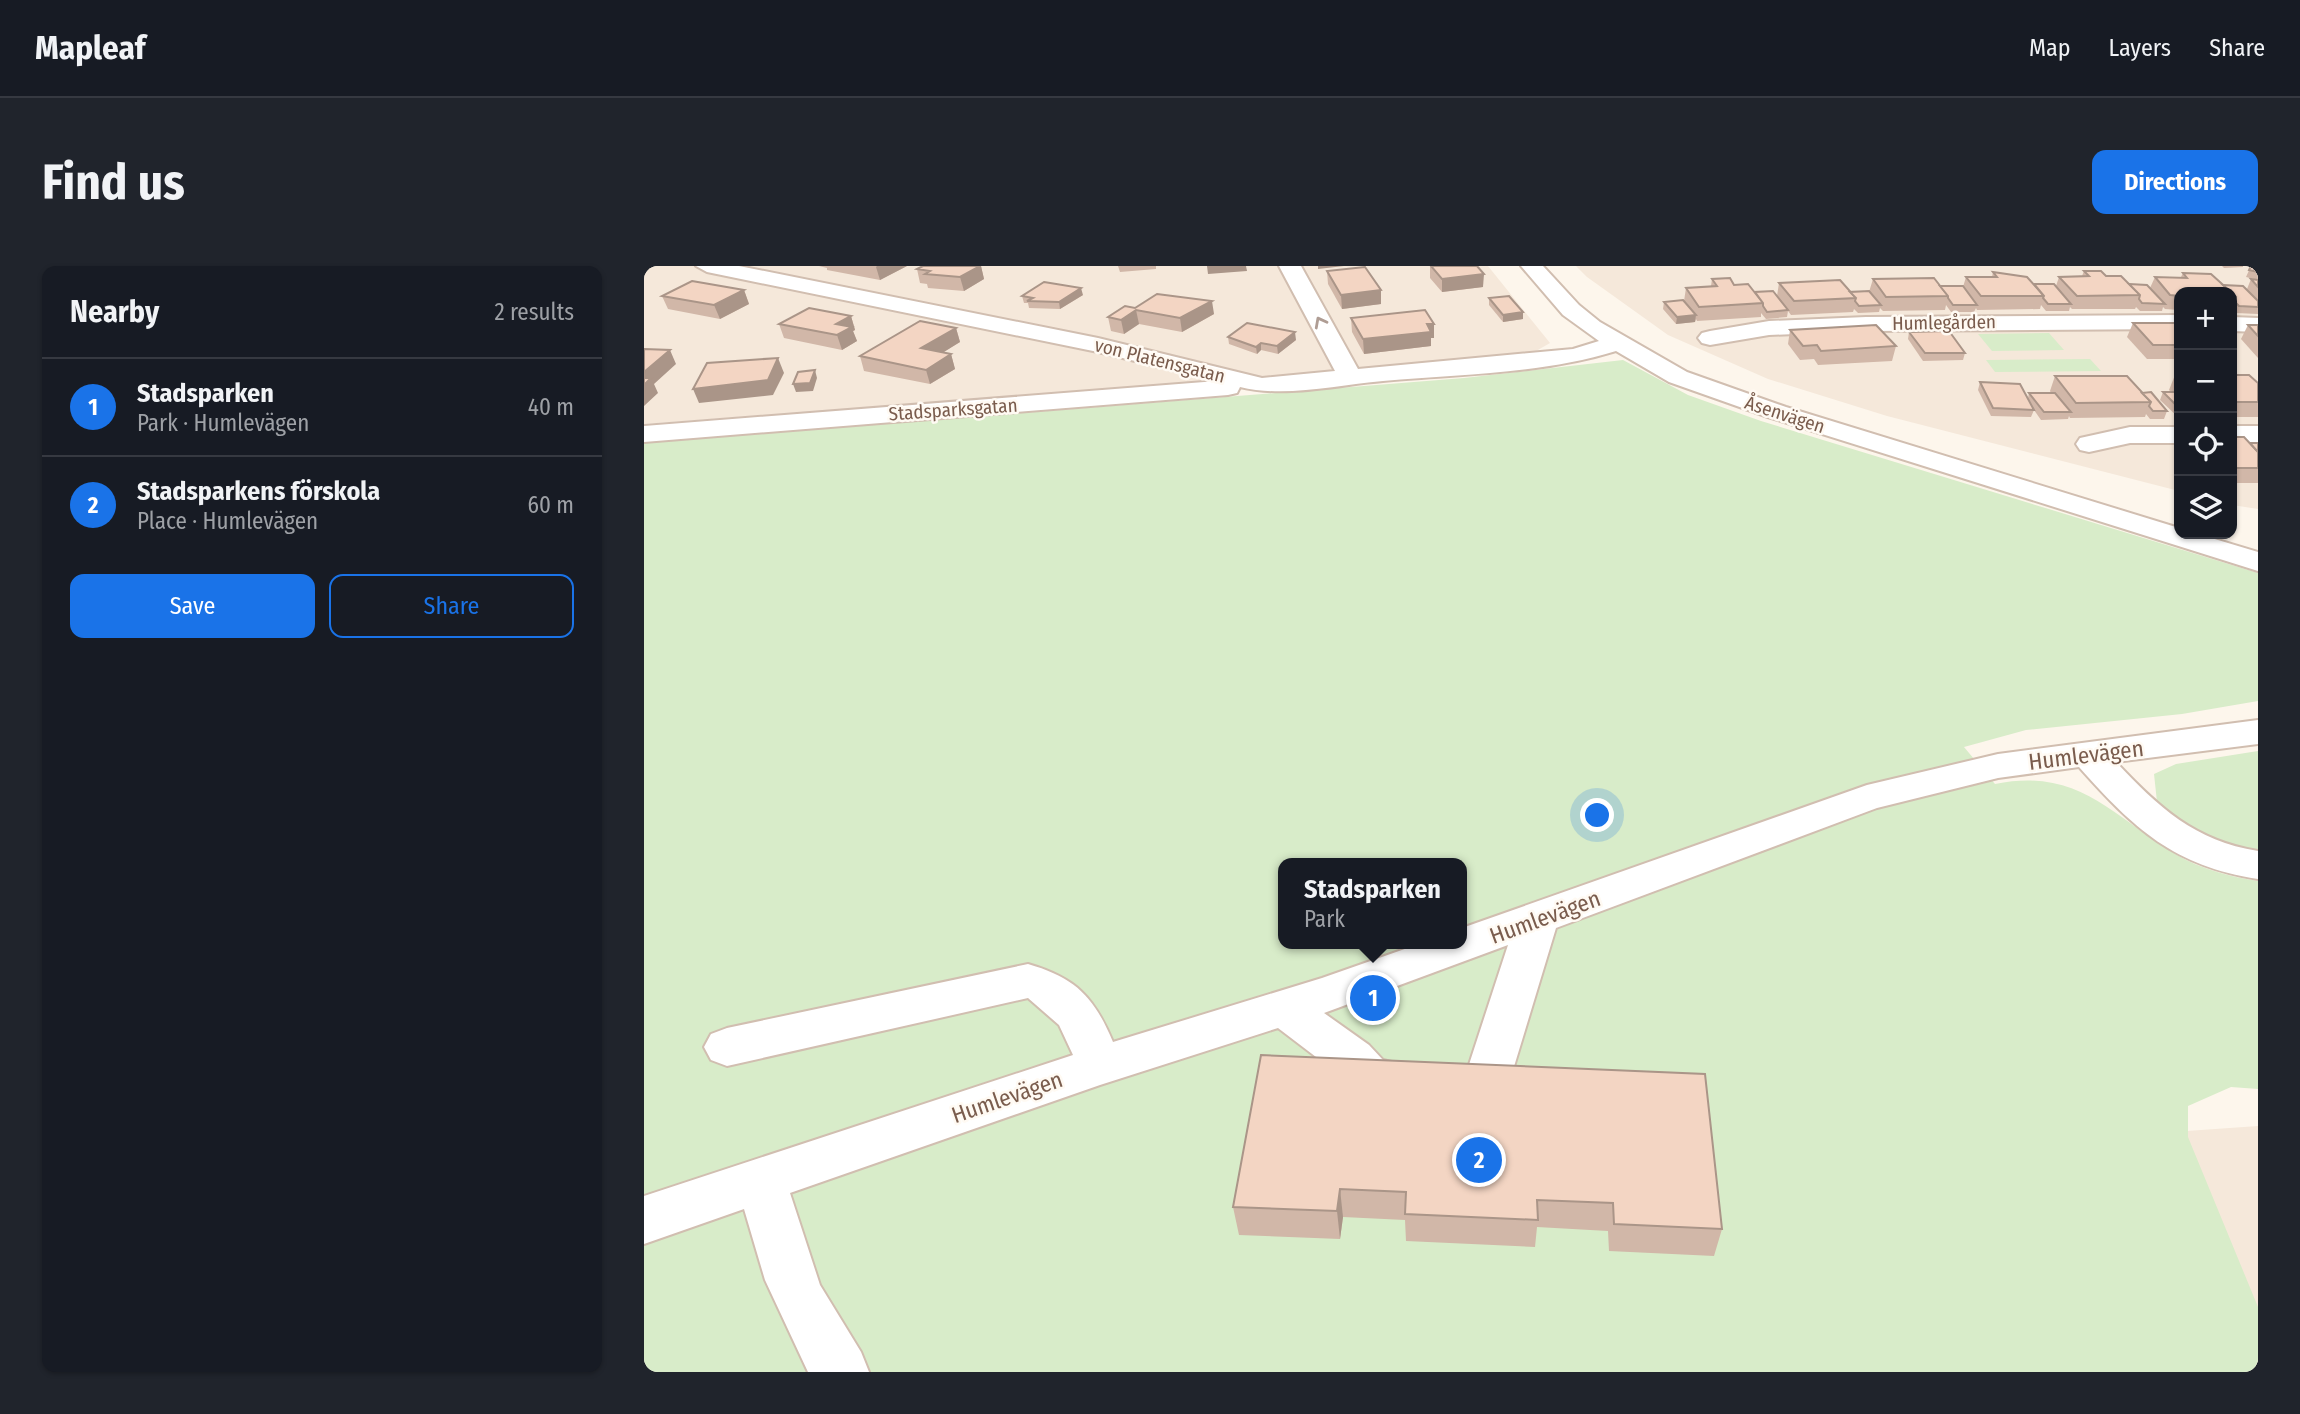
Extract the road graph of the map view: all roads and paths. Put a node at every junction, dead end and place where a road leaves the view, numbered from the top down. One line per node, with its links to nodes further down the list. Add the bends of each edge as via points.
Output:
1 (707, 266): 10 (street, von Platensgatan, via 1098,345)
2 (1290, 266): 9 (street, one-way to 2)
3 (1532, 266): 8 (street, Åsenvägen, via 1570,310)
4 (2174, 323): 7 (street, Humlegården, via 1866,324 1769,328)
5 (2237, 324): 6 (street)
6 (2258, 325)
7 (1710, 338)
8 (1616, 343): 9 (street, von Platensgatan, via 1575,356); 16 (street, Åsenvägen, via 1704,387)
9 (1350, 377): 10 (street, von Platensgatan)
10 (1262, 385): 11 (street, Stadsparksgatan)
11 (644, 434)
12 (2237, 434): 13 (street)
13 (2258, 434)
14 (2174, 435): 15 (street, via 2130,435)
15 (2089, 444)
16 (2070, 502): 17 (street, Åsenvägen); 20 (street, Åsenvägen)
17 (2174, 529)
18 (2215, 539): 19 (street)
19 (2258, 550)
20 (2258, 562)
21 (2258, 732): 22 (street, Humlevägen)
22 (2088, 755): 23 (street, via 2160,828 2199,852); 24 (street, Humlevägen, via 1998,766 1867,798)
23 (2258, 865)
24 (1537, 920): 25 (street, Humlevägen); 27 (street, via 1475,1084 1371,1078 1353,1059)
25 (1467, 944)
26 (1454, 949): 27 (street, Humlevägen)
27 (1284, 1008): 29 (street, Humlevägen)
28 (727, 1047): 29 (street, via 1028,981 1056,991 1090,1036)
29 (1099, 1066): 30 (street, Humlevägen)
30 (762, 1180): 31 (street, Humlevägen); 32 (street, via 781,1257 816,1338)
31 (644, 1220)
32 (841, 1372)

